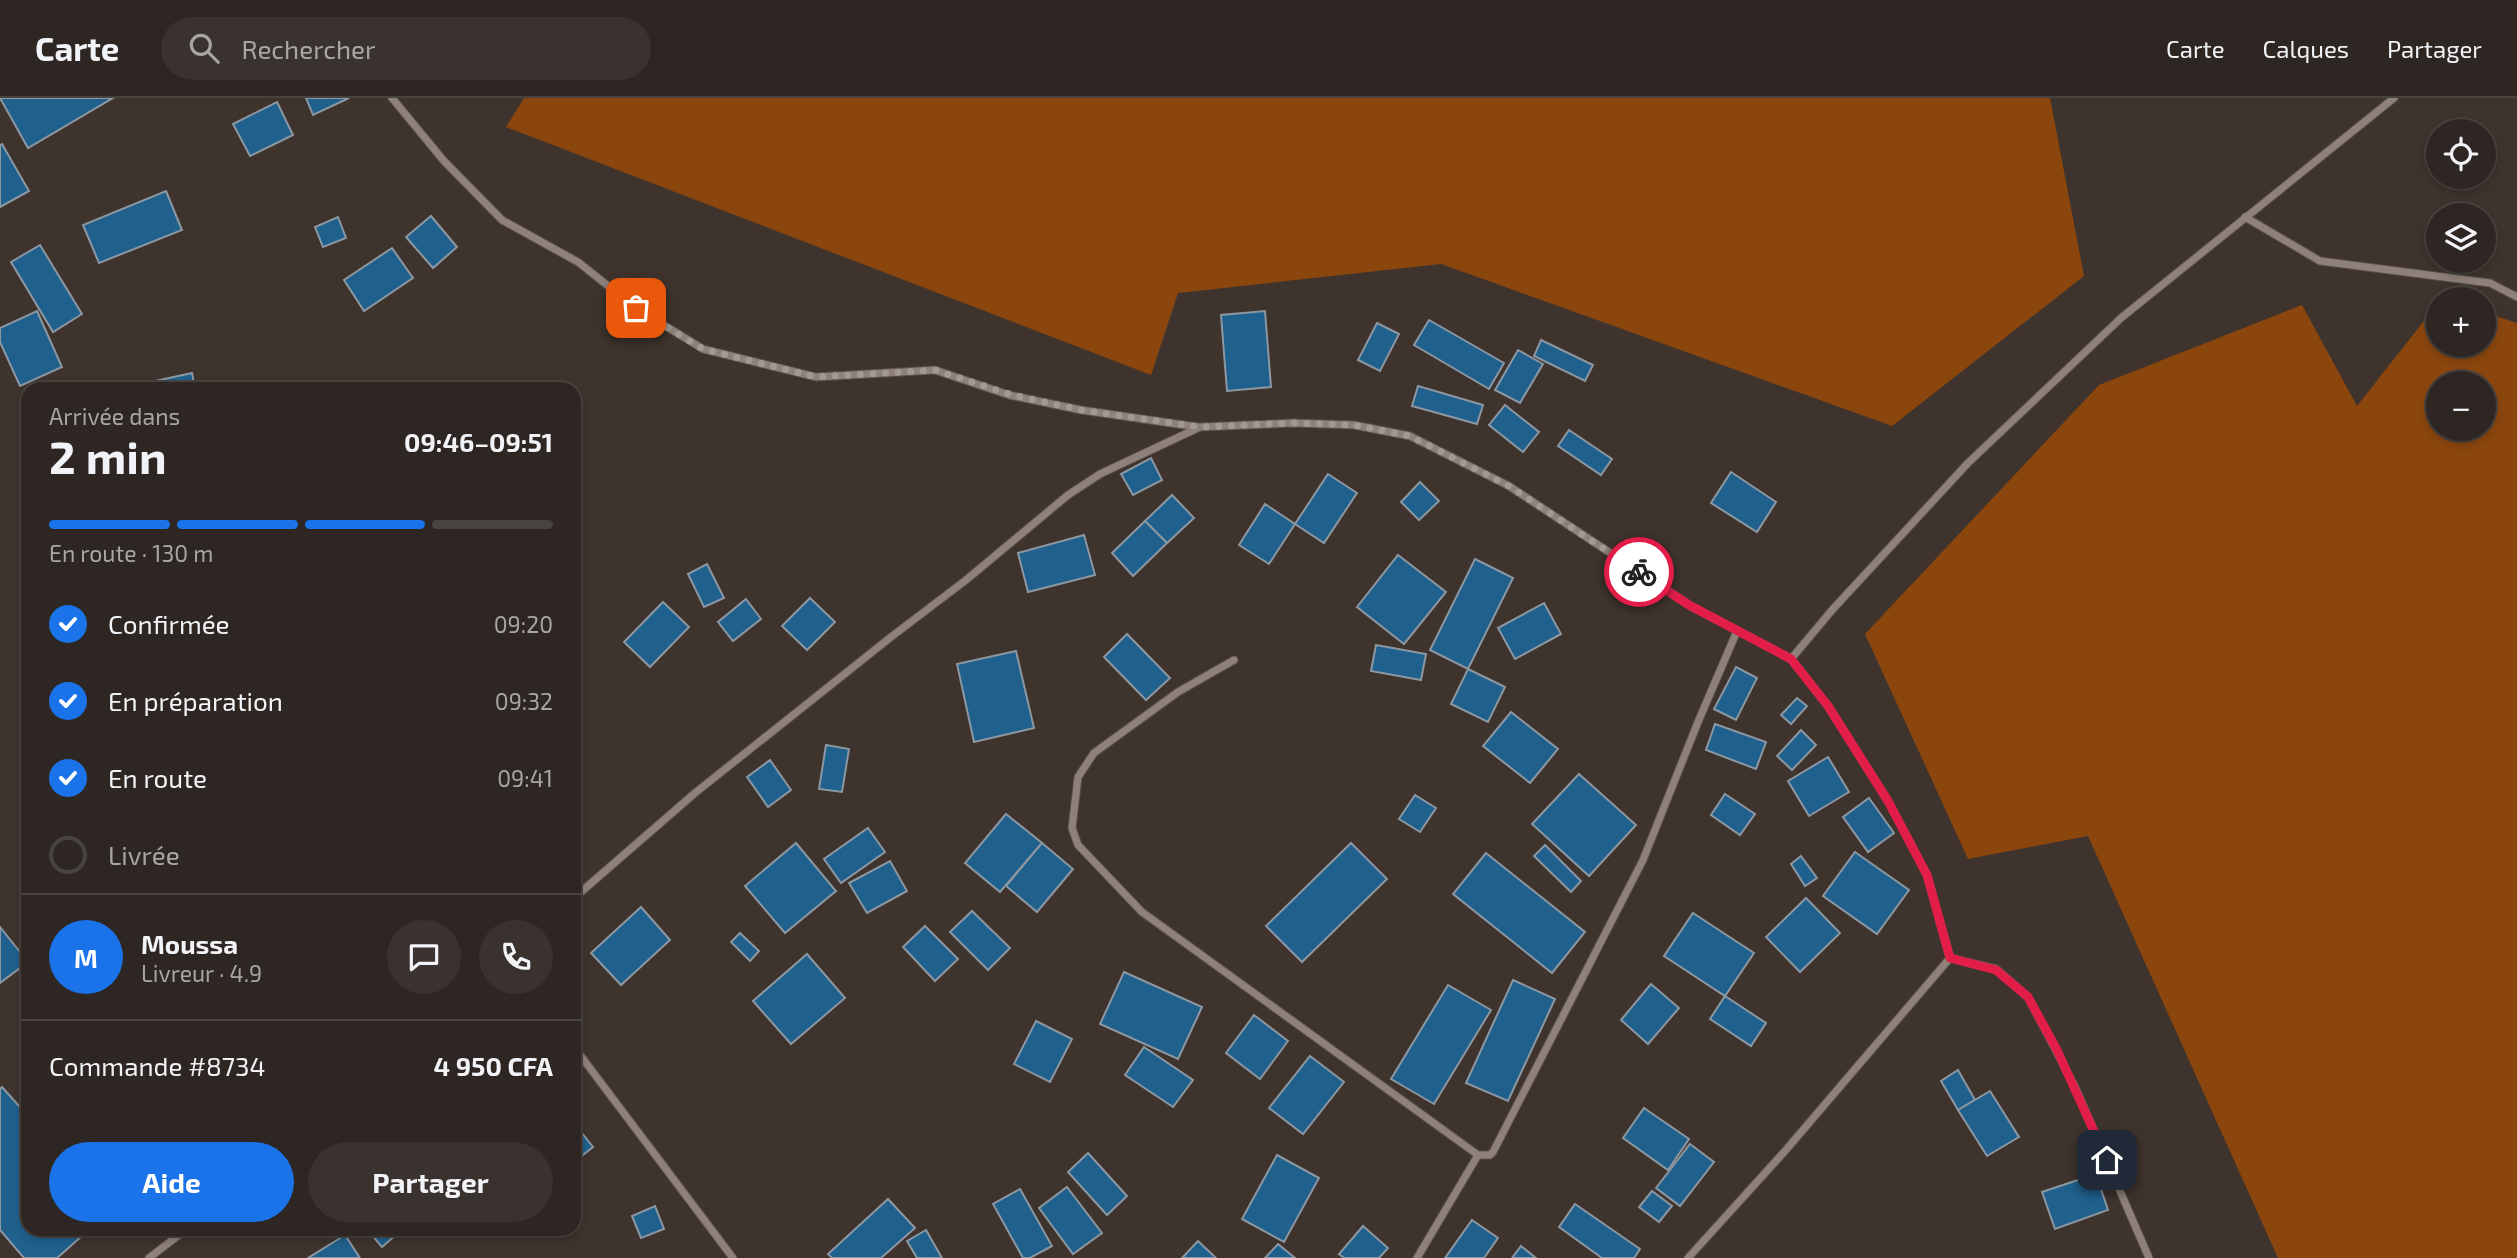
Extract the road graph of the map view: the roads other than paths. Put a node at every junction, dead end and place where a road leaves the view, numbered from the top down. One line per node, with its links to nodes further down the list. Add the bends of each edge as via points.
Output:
1 (392, 98): 5 (street, via 444,161 502,220 578,262 636,308 703,349 816,377 935,370 1081,410)
2 (2394, 98): 3 (street)
3 (2245, 217): 4 (street, via 2320,261 2490,283); 7 (street, via 2121,318 1968,463)
4 (2517, 297)
5 (1200, 427): 6 (street, via 1354,425 1410,436 1509,486 1689,605); 9 (street, via 1100,474 1068,495 695,793)
6 (1737, 631): 7 (street); 12 (street, via 1643,860 1493,1152)
7 (1791, 659): 10 (street, via 1828,706 1888,801 1927,875)
8 (1234, 660): 12 (street, via 1178,692 1094,754 1078,777 1072,828 1078,845 1142,912)
9 (581, 892)
10 (1950, 958): 17 (street); 18 (street, via 1996,970 2028,997 2074,1087)
11 (581, 1056): 15 (street)
12 (1478, 1155): 16 (street)
13 (178, 1236): 14 (street)
14 (149, 1258)
15 (733, 1258)
16 (1418, 1258)
17 (1688, 1258)
18 (2149, 1258)

